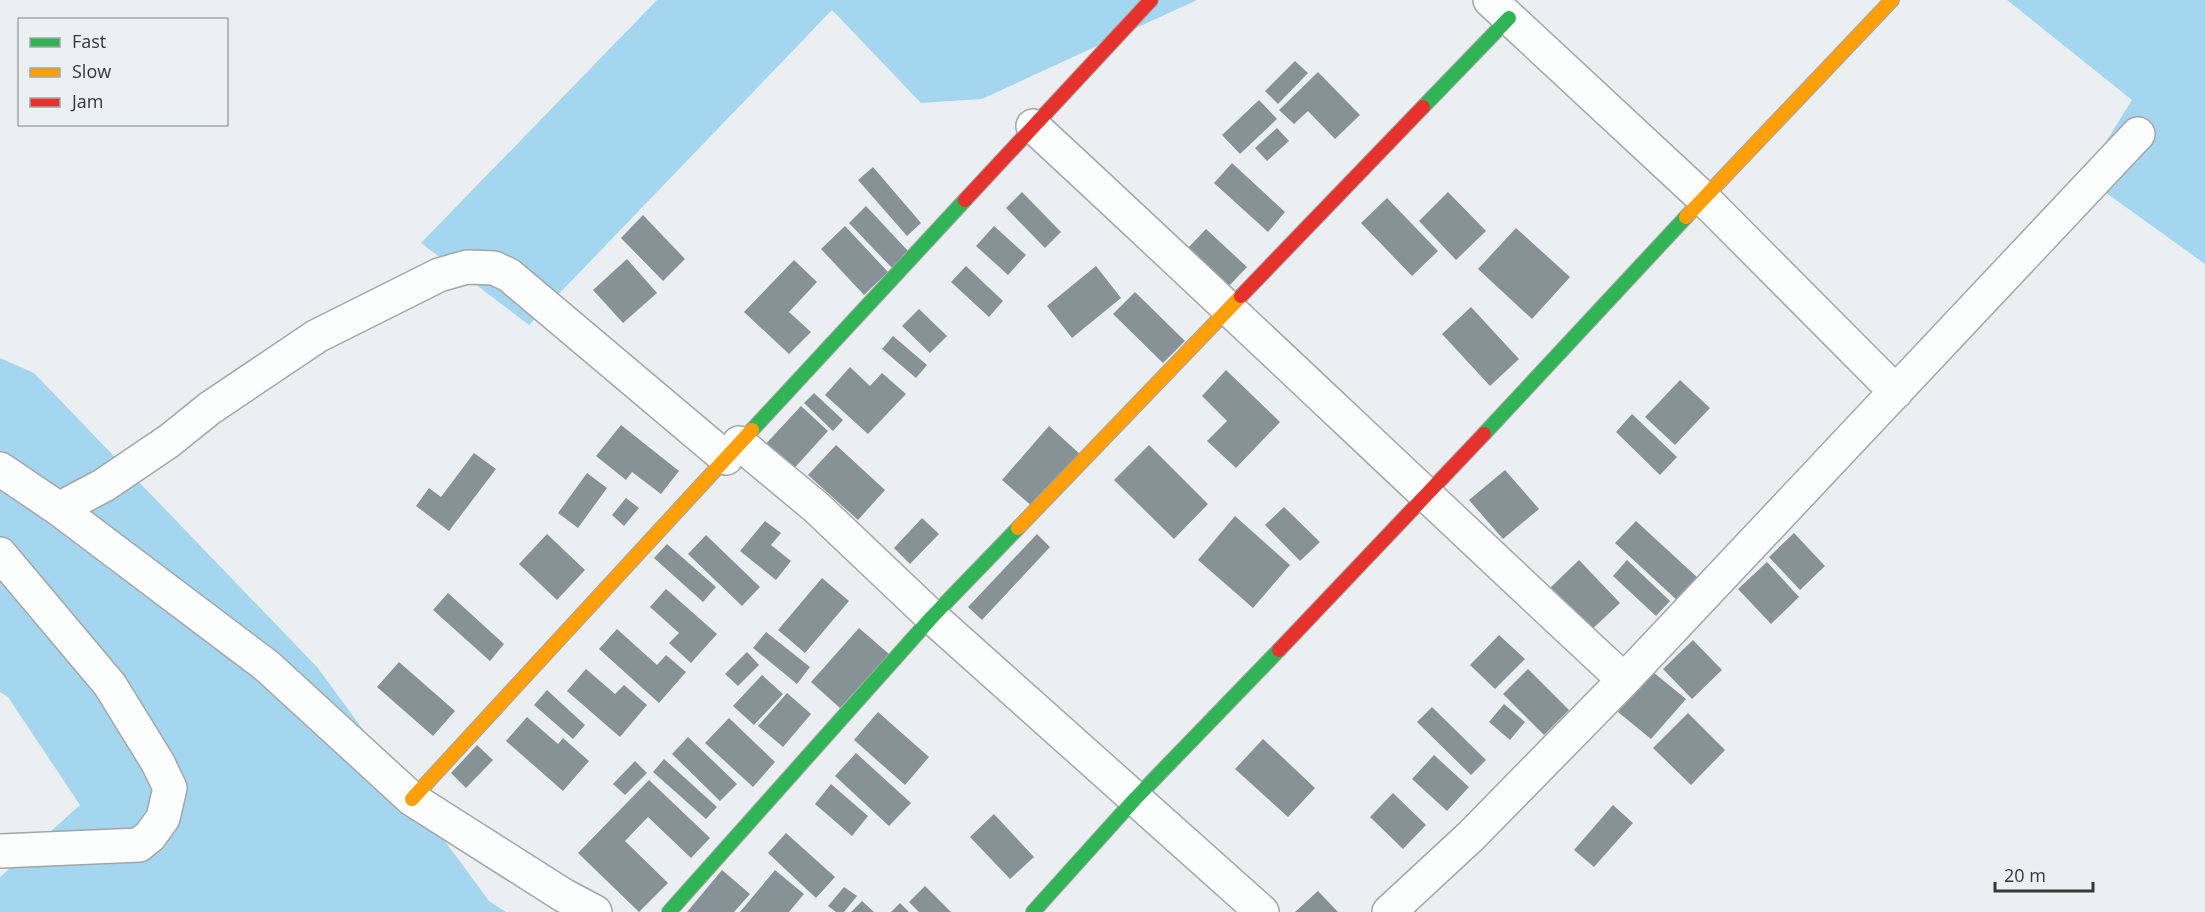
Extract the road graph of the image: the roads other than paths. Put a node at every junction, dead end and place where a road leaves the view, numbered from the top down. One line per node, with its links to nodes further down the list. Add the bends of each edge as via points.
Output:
1 (1151, 0): 4 (street)
2 (1892, 0): 6 (street)
3 (1500, 9): 6 (street); 7 (street)
4 (1032, 126): 7 (street); 9 (street)
5 (2138, 134): 8 (street)
6 (1703, 198): 8 (street); 11 (street)
7 (1230, 308): 11 (street); 14 (street)
8 (1896, 392): 15 (street)
9 (733, 450): 12 (street, via 509,275 494,268 467,267 439,275 317,336 104,485); 14 (street, via 816,507); 16 (street)
10 (0, 469): 12 (street)
11 (1427, 496): 15 (street); 17 (street)
12 (59, 508): 16 (street, via 267,666)
13 (0, 554): 18 (street, via 110,686 170,788 163,818 139,845)
14 (932, 617): 17 (street); 20 (street)
15 (1624, 680): 23 (street, via 1471,836)
16 (412, 799): 19 (street)
17 (1134, 800): 21 (street); 22 (street)
18 (0, 851)
19 (595, 912)
20 (669, 912)
21 (1033, 912)
22 (1262, 912)
23 (1389, 912)

